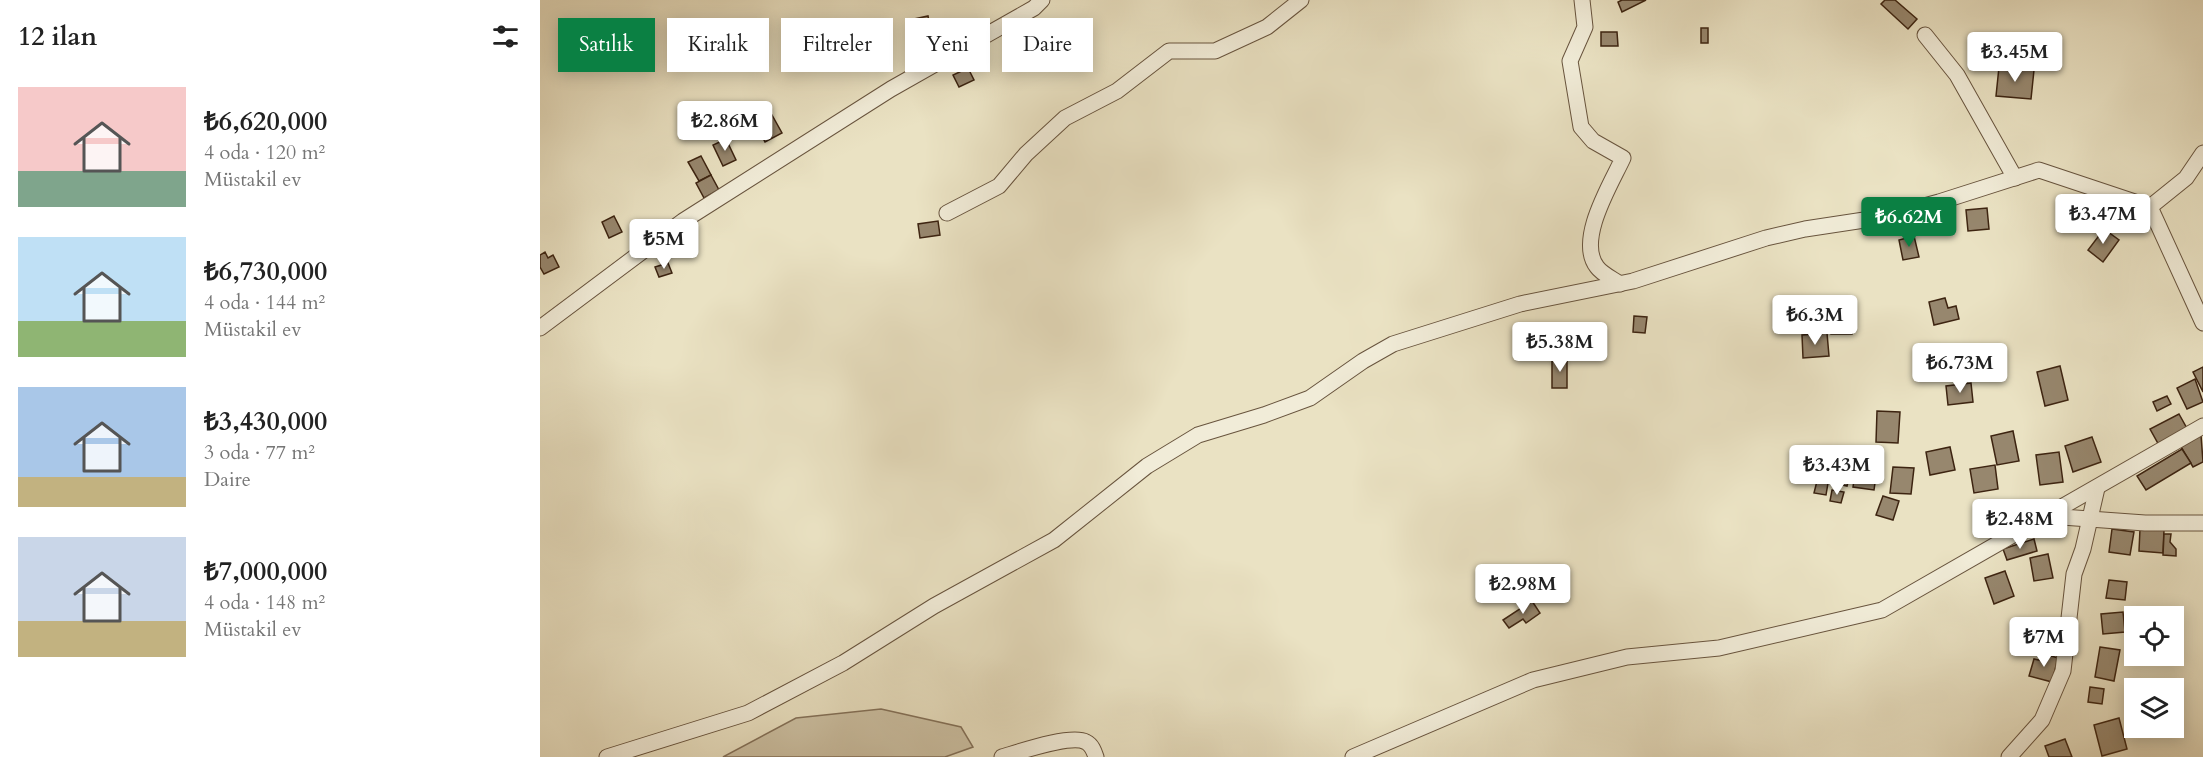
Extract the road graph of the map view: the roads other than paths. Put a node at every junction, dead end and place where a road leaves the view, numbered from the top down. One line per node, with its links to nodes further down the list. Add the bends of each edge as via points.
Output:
1 (1042, 0): 11 (street, via 891,89 683,221)
2 (1301, 0): 8 (street, via 1267,27 1215,51 1169,51 1117,91 1065,118 999,186)
3 (1582, 0): 9 (street, via 1585,27 1570,61 1581,127 1593,141 1623,158 1595,216 1591,251 1597,267)
4 (1926, 35): 6 (street, via 1957,75)
5 (2203, 153): 7 (street, via 2186,178)
6 (2015, 178): 7 (street, via 2039,170); 9 (street, via 1884,217 1766,238)
7 (2150, 207): 10 (street)
8 (947, 213)
9 (1620, 284): 17 (street, via 1520,304 1393,344 1310,398 1198,435 1148,466 1054,540 934,606 843,663 748,713)
10 (2203, 323)
11 (540, 328)
12 (2203, 426): 13 (street)
13 (2097, 488): 14 (street); 15 (street)
14 (2048, 516): 15 (street); 20 (street, via 1882,610 1719,648 1626,657 1533,680)
15 (2090, 520): 16 (street); 21 (street, via 2074,574 2063,671 2042,720)
16 (2203, 522)
17 (607, 757)
18 (1002, 757): 19 (street, via 1071,739 1085,741)
19 (1096, 757)
20 (1353, 757)
21 (2008, 757)

